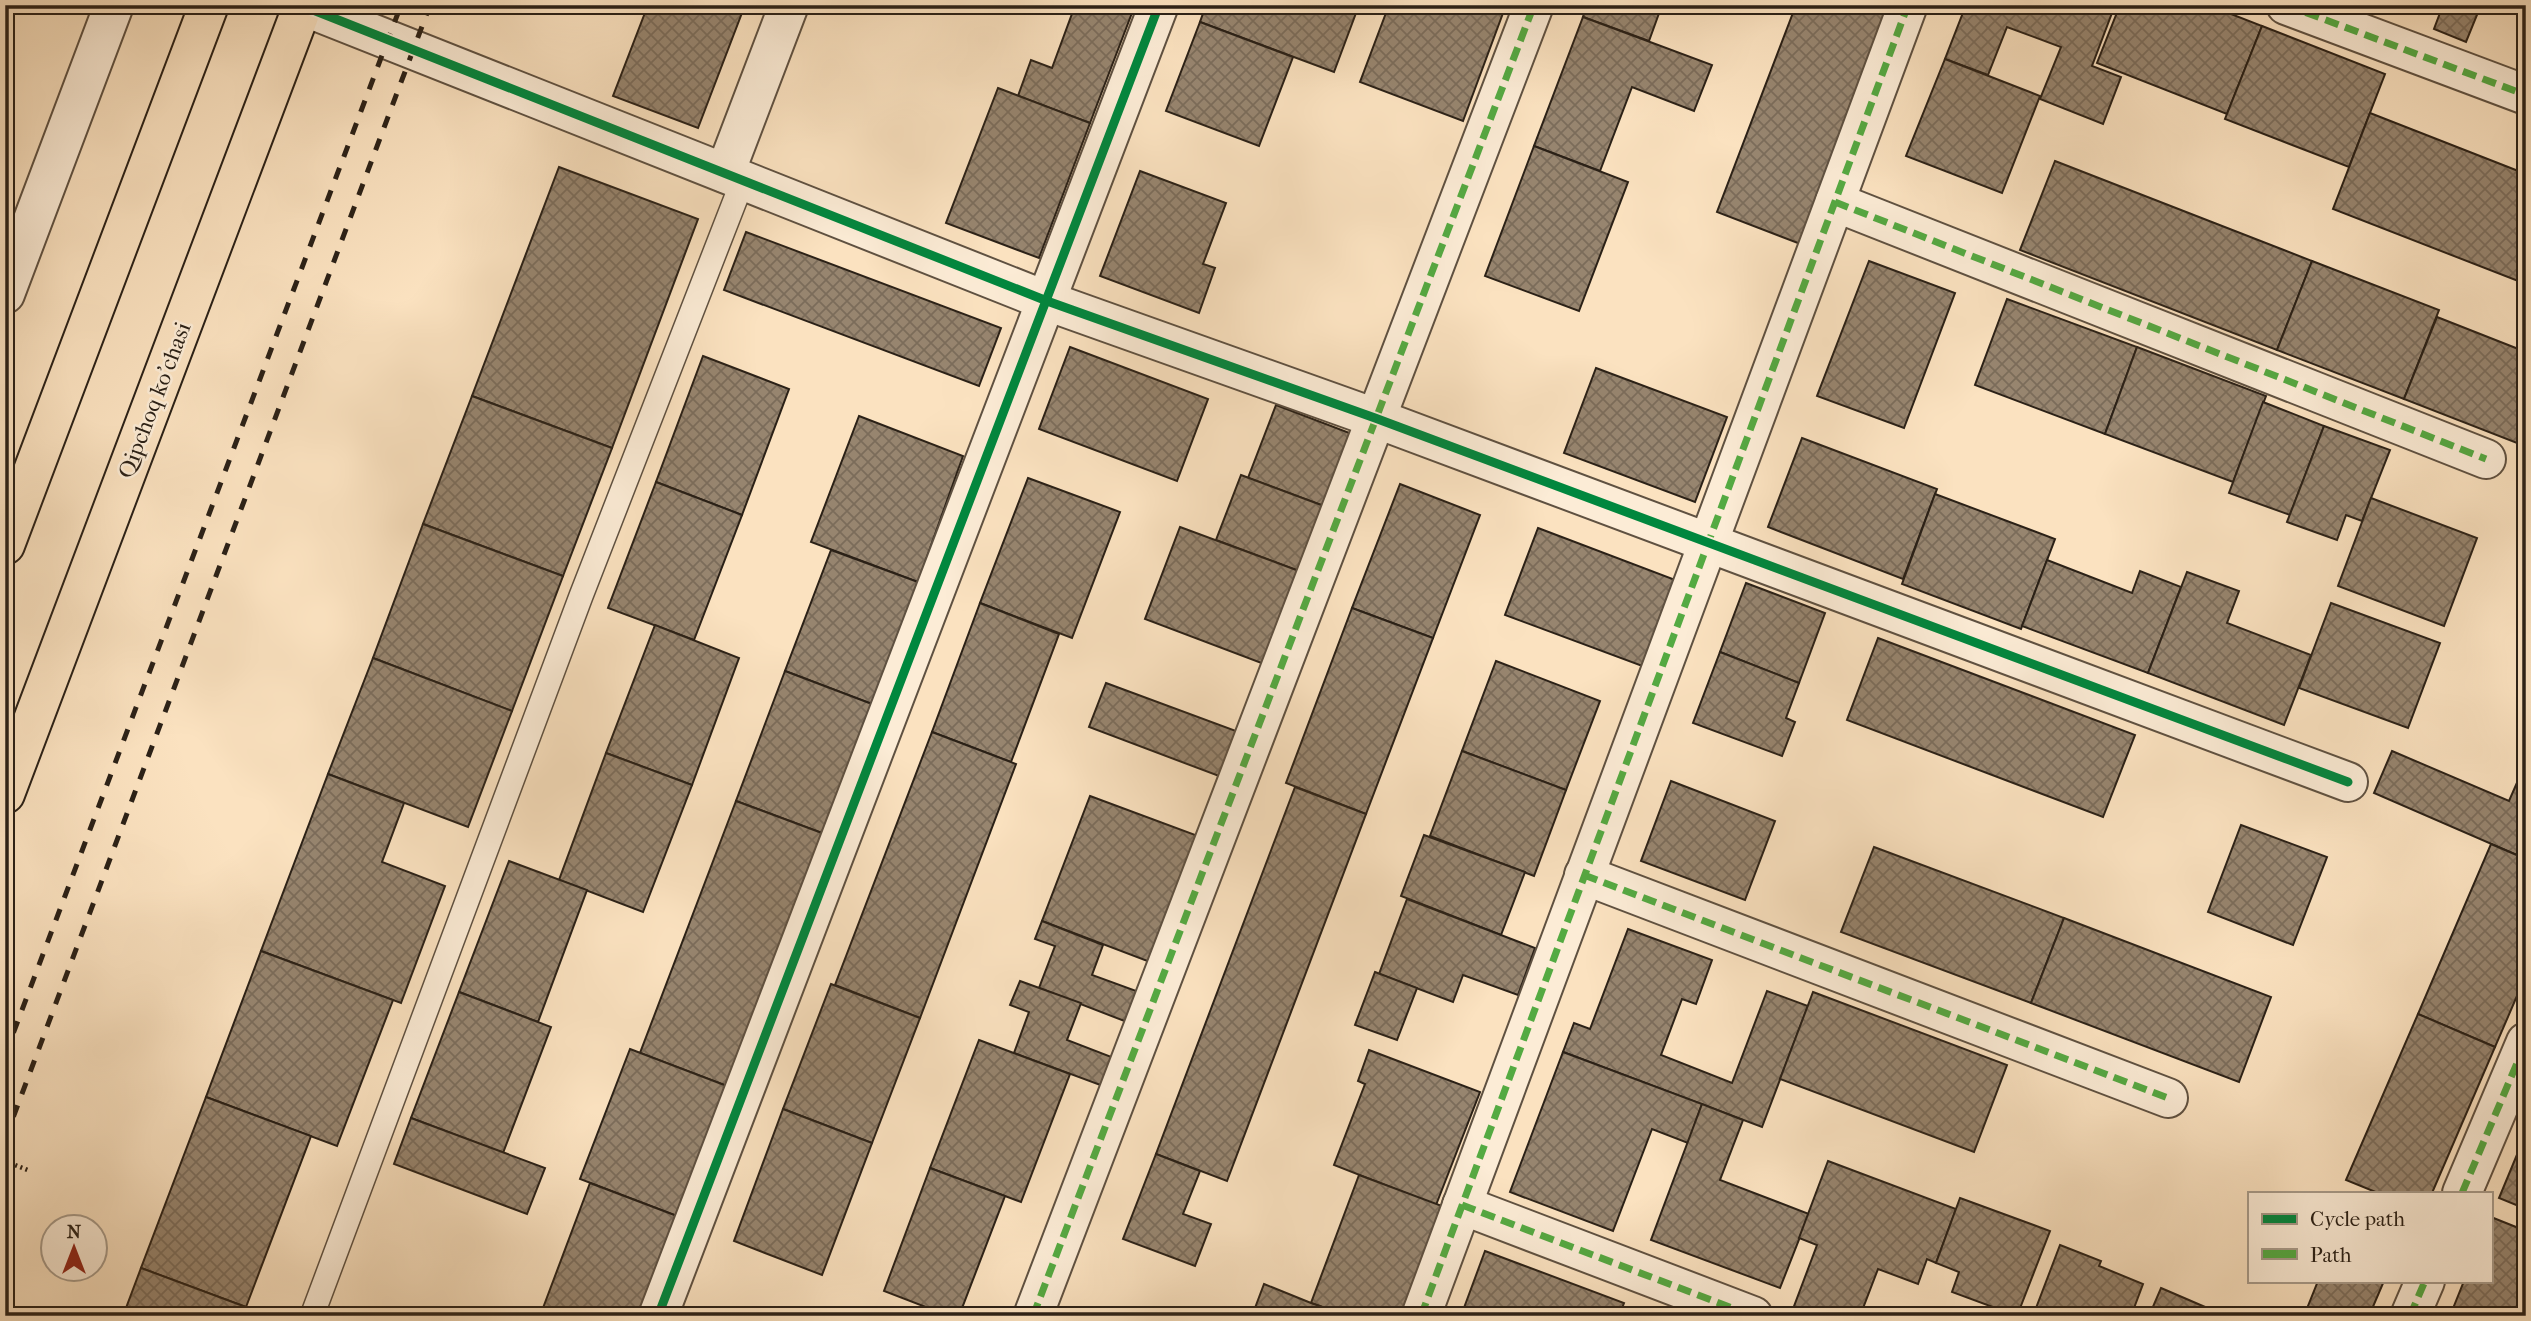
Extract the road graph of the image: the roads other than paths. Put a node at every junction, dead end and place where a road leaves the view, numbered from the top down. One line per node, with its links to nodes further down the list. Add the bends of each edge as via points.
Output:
1 (114, 5): 12 (street)
2 (209, 5): 17 (main road)
3 (789, 5): 10 (street)
4 (1159, 5): 13 (street)
5 (1534, 5): 14 (street)
6 (1908, 5): 11 (street)
7 (2286, 5): 9 (street)
8 (303, 6): 10 (street); 19 (main road, Qipchoq ko'chasi)
9 (2526, 95)
10 (734, 177): 13 (street); 26 (lane)
11 (1835, 202): 15 (street); 16 (street)
12 (5, 294)
13 (1047, 301): 14 (street); 27 (street)
14 (1375, 418): 16 (street); 28 (street)
15 (2486, 459)
16 (1707, 542): 18 (street); 20 (street)
17 (5, 545)
18 (2348, 782)
19 (5, 794)
20 (1584, 875): 22 (street); 24 (street)
21 (2526, 1042): 23 (street)
22 (2168, 1098)
23 (2462, 1192)
24 (1462, 1205): 29 (street); 30 (street)
25 (2425, 1282): 31 (street)
26 (312, 1316)
27 (658, 1316)
28 (1033, 1316)
29 (1420, 1316)
30 (1753, 1316)
31 (2410, 1316)

